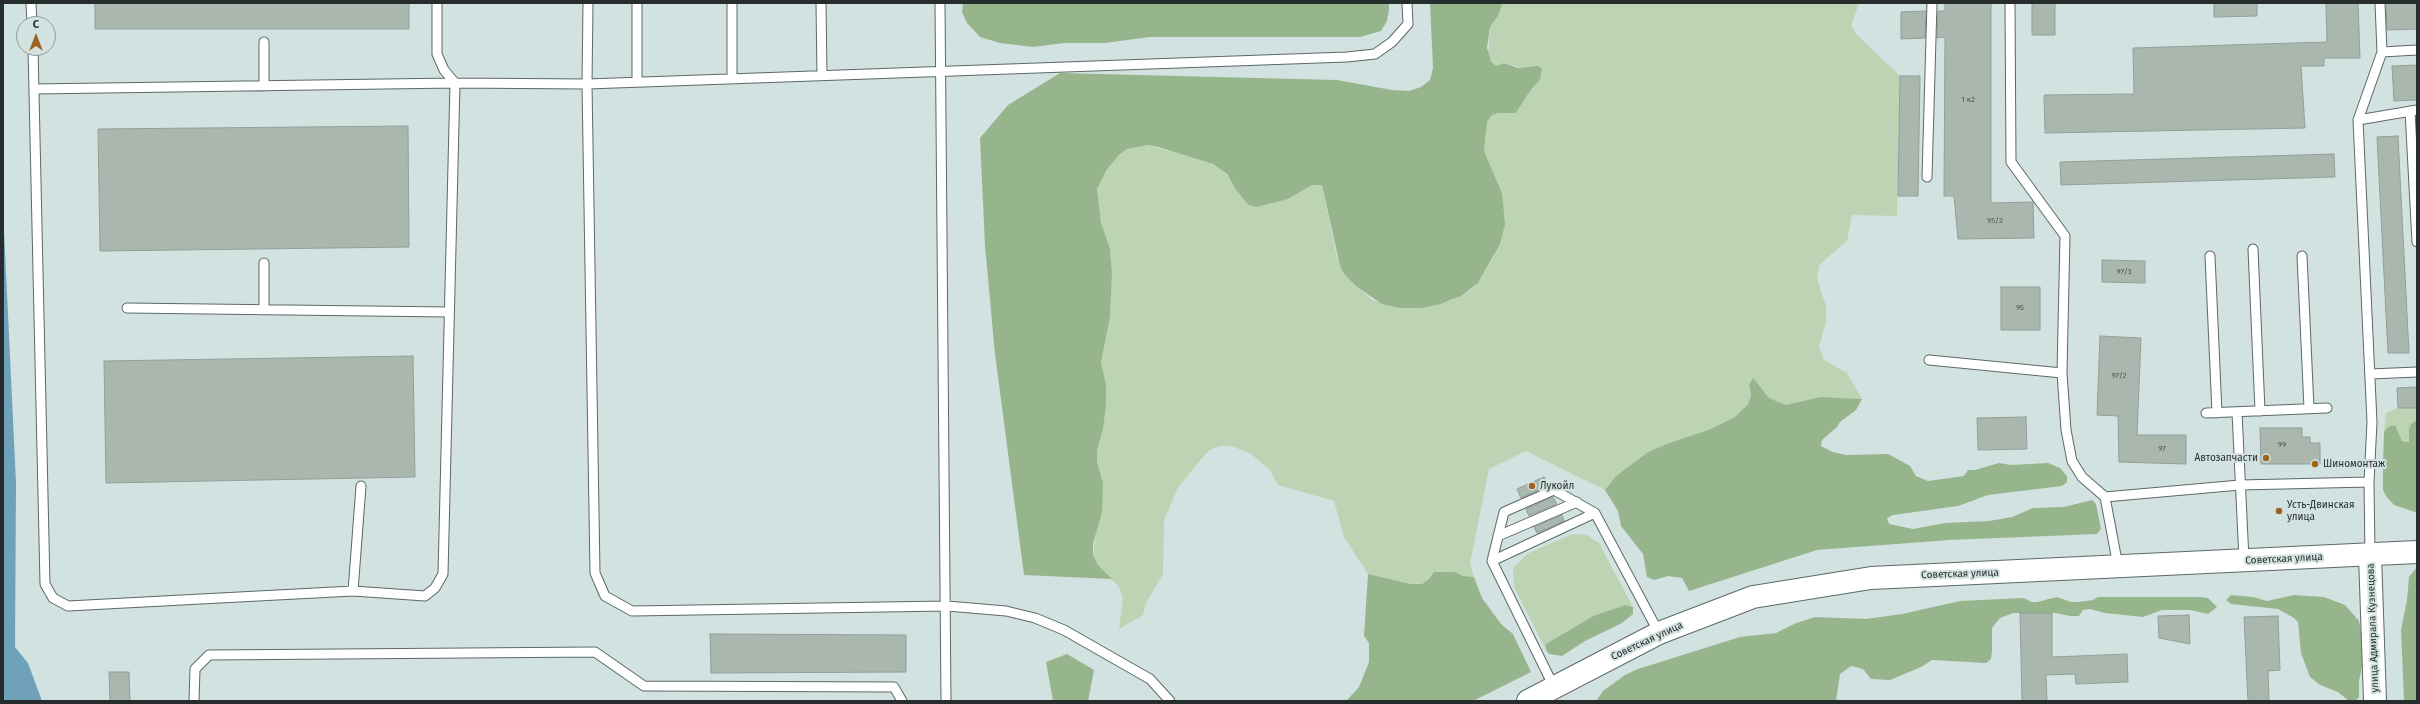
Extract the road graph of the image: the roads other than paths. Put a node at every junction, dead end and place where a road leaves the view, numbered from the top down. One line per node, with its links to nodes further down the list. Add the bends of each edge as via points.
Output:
1 (31, 3): 12 (lane)
2 (437, 3): 21 (lane, via 437,54 444,70)
3 (588, 3): 22 (lane)
4 (637, 3): 20 (lane)
5 (732, 3): 19 (lane)
6 (821, 3): 18 (lane)
7 (940, 3): 17 (lane)
8 (1408, 3): 17 (lane, via 1408,24 1392,42 1375,54)
9 (1932, 3): 27 (lane)
10 (2010, 3): 38 (lane, via 2011,162 2065,236)
11 (2380, 3): 15 (lane)
12 (32, 16)
13 (264, 42): 23 (lane)
14 (2417, 50): 15 (lane)
15 (2382, 52): 26 (lane)
16 (33, 56): 24 (lane)
17 (941, 70): 18 (lane); 59 (lane)
18 (822, 75): 19 (lane)
19 (732, 78): 20 (lane)
20 (637, 82): 22 (lane)
21 (455, 83): 22 (lane); 23 (lane); 35 (lane)
22 (587, 84): 59 (lane, via 595,573 605,596 632,612)
23 (264, 86): 24 (lane)
24 (34, 89): 58 (lane, via 45,584 53,598 68,606)
25 (2414, 110): 26 (lane); 28 (lane)
26 (2358, 120): 39 (lane)
27 (1927, 176)
28 (2417, 242)
29 (2253, 249): 42 (lane)
30 (2210, 256): 45 (lane)
31 (2302, 256): 40 (lane)
32 (264, 263): 34 (lane)
33 (128, 308): 34 (lane)
34 (264, 310): 35 (lane)
35 (449, 312): 58 (lane, via 443,574 435,588 425,596)
36 (1929, 360): 38 (lane)
37 (2417, 372): 39 (lane)
38 (2062, 373): 49 (lane, via 2066,430 2072,461 2082,477)
39 (2370, 374): 46 (lane, via 2372,422)
40 (2309, 408): 41 (lane); 42 (lane)
41 (2327, 408)
42 (2260, 411): 43 (lane)
43 (2237, 412): 45 (lane); 47 (lane)
44 (2206, 413): 45 (lane)
45 (2217, 413)
46 (2369, 482): 47 (lane); 54 (lane)
47 (2240, 485): 49 (lane); 55 (lane)
48 (361, 486): 58 (lane)
49 (2105, 497): 57 (lane)
50 (1576, 502): 51 (lane); 52 (lane); 52 (lane, via 1554,490 1504,512)
51 (1595, 513): 56 (lane); 60 (lane)
52 (1498, 536): 56 (lane)
53 (2417, 552): 54 (main road, Советская улица)
54 (2370, 555): 55 (main road, Советская улица); 67 (main road, улица Адмирала Кузнецова)
55 (2244, 560): 57 (main road, Советская улица)
56 (1492, 561): 61 (lane)
57 (2119, 568): 60 (main road, Советская улица, via 1871,578 1752,597)
58 (353, 591)
59 (947, 606): 64 (lane); 65 (lane, via 1006,611 1035,618 1064,630 1150,679)
60 (1659, 633): 61 (main road, Советская улица)
61 (1554, 687): 66 (main road, Советская улица)
62 (194, 701): 63 (lane, via 195,669 209,655 595,652 644,686 894,687)
63 (902, 701)
64 (946, 701)
65 (1170, 701)
66 (1528, 701)
67 (2375, 701)

